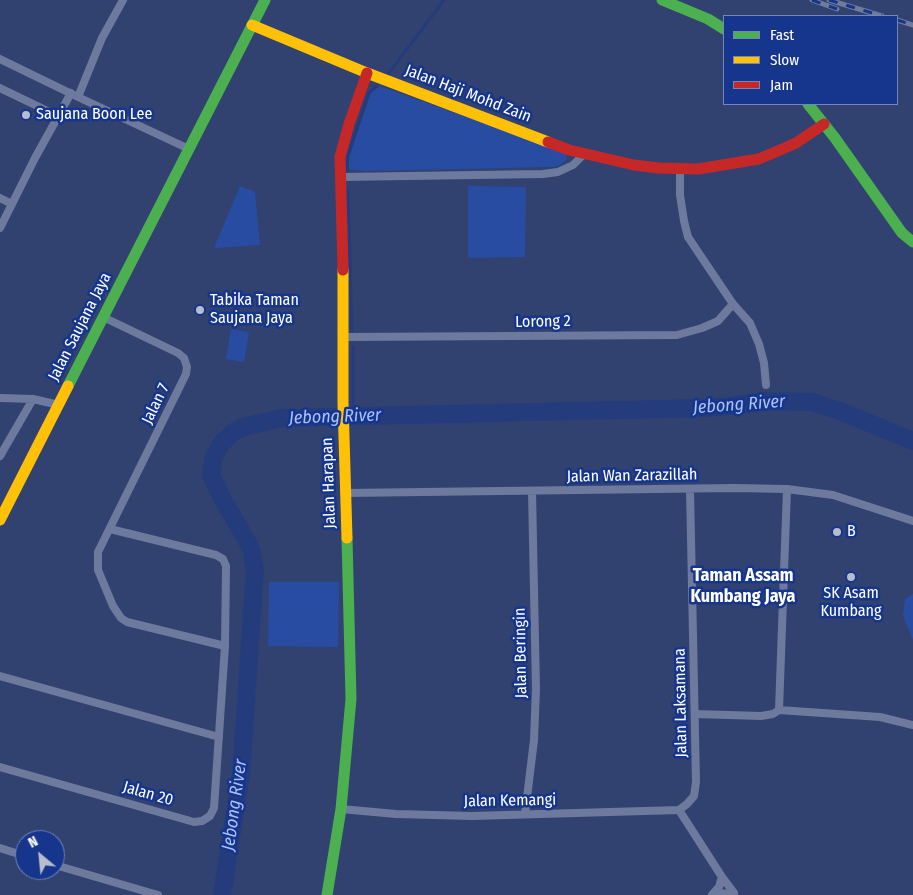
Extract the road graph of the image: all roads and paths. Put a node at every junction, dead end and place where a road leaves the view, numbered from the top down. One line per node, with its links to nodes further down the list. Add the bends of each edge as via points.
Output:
1 (123, 0): 9 (street)
2 (264, 0): 4 (street)
3 (662, 0): 5 (street)
4 (252, 25): 7 (street, Jalan Haji Mohd Zain); 13 (street)
5 (723, 28)
6 (0, 59): 9 (street)
7 (367, 73): 14 (street, Jalan Haji Mohd Zain); 16 (street, Jalan Harapan, via 340,150)
8 (0, 88): 11 (street)
9 (74, 95): 11 (street); 13 (street)
10 (809, 105): 12 (street)
11 (58, 116): 18 (street)
12 (824, 124): 15 (street, Jalan Haji Mohd Zain, via 788,147 759,159); 20 (street, via 880,205)
13 (190, 149): 22 (street, Jalan Saujana Jaya)
14 (584, 154): 15 (street, Jalan Haji Mohd Zain, via 634,165); 16 (street, via 573,165 543,174)
15 (680, 169): 21 (street, via 680,196 688,237)
16 (340, 176): 23 (street, Jalan Harapan)
17 (0, 198): 18 (street)
18 (12, 204): 19 (street)
19 (0, 228)
20 (913, 242)
21 (733, 304): 23 (street, Lorong 2, via 718,321 677,335); 24 (street, via 750,323 756,337)
22 (103, 317): 27 (street, Jalan Saujana Jaya); 35 (street, Jalan 7, via 178,353 187,367)
23 (344, 338): 32 (street, Jalan Harapan)
24 (766, 385)
25 (0, 398): 26 (street)
26 (33, 399): 27 (street); 28 (street)
27 (59, 405): 33 (street, Jalan Saujana Jaya)
28 (0, 456)
29 (690, 488): 30 (street, Jalan Wan Zarazillah); 31 (street, Jalan Wan Zarazillah); 39 (street, Jalan Laksamana)
30 (787, 489): 34 (street, Jalan Wan Zarazillah, via 833,496); 38 (street)
31 (532, 491): 32 (street, Jalan Wan Zarazillah); 45 (street, Jalan Beringin, via 536,689)
32 (346, 494): 43 (street, Jalan Harapan, via 351,700)
33 (0, 520)
34 (913, 521)
35 (110, 529): 36 (street, via 207,552 223,559 226,566); 36 (street, Jalan 7, via 98,552 98,570 121,618)
36 (225, 646): 41 (street)
37 (0, 676): 41 (street)
38 (779, 710): 39 (street, via 761,716); 40 (street, via 880,717)
39 (695, 714): 44 (street, Jalan Laksamana, via 694,796)
40 (913, 725)
41 (219, 737): 42 (street, Jalan 20, via 214,808 202,821 194,822)
42 (0, 767)
43 (340, 809): 45 (street, Jalan Kemangi, via 421,815); 52 (street, Jalan Harapan)
44 (679, 810): 45 (street, Jalan Kemangi); 49 (street)
45 (525, 814)
46 (0, 848): 47 (street)
47 (15, 853)
48 (65, 868): 51 (street)
49 (722, 877): 50 (street); 53 (street)
50 (736, 894): 53 (street)
51 (158, 895)
52 (327, 895)
53 (713, 895)

